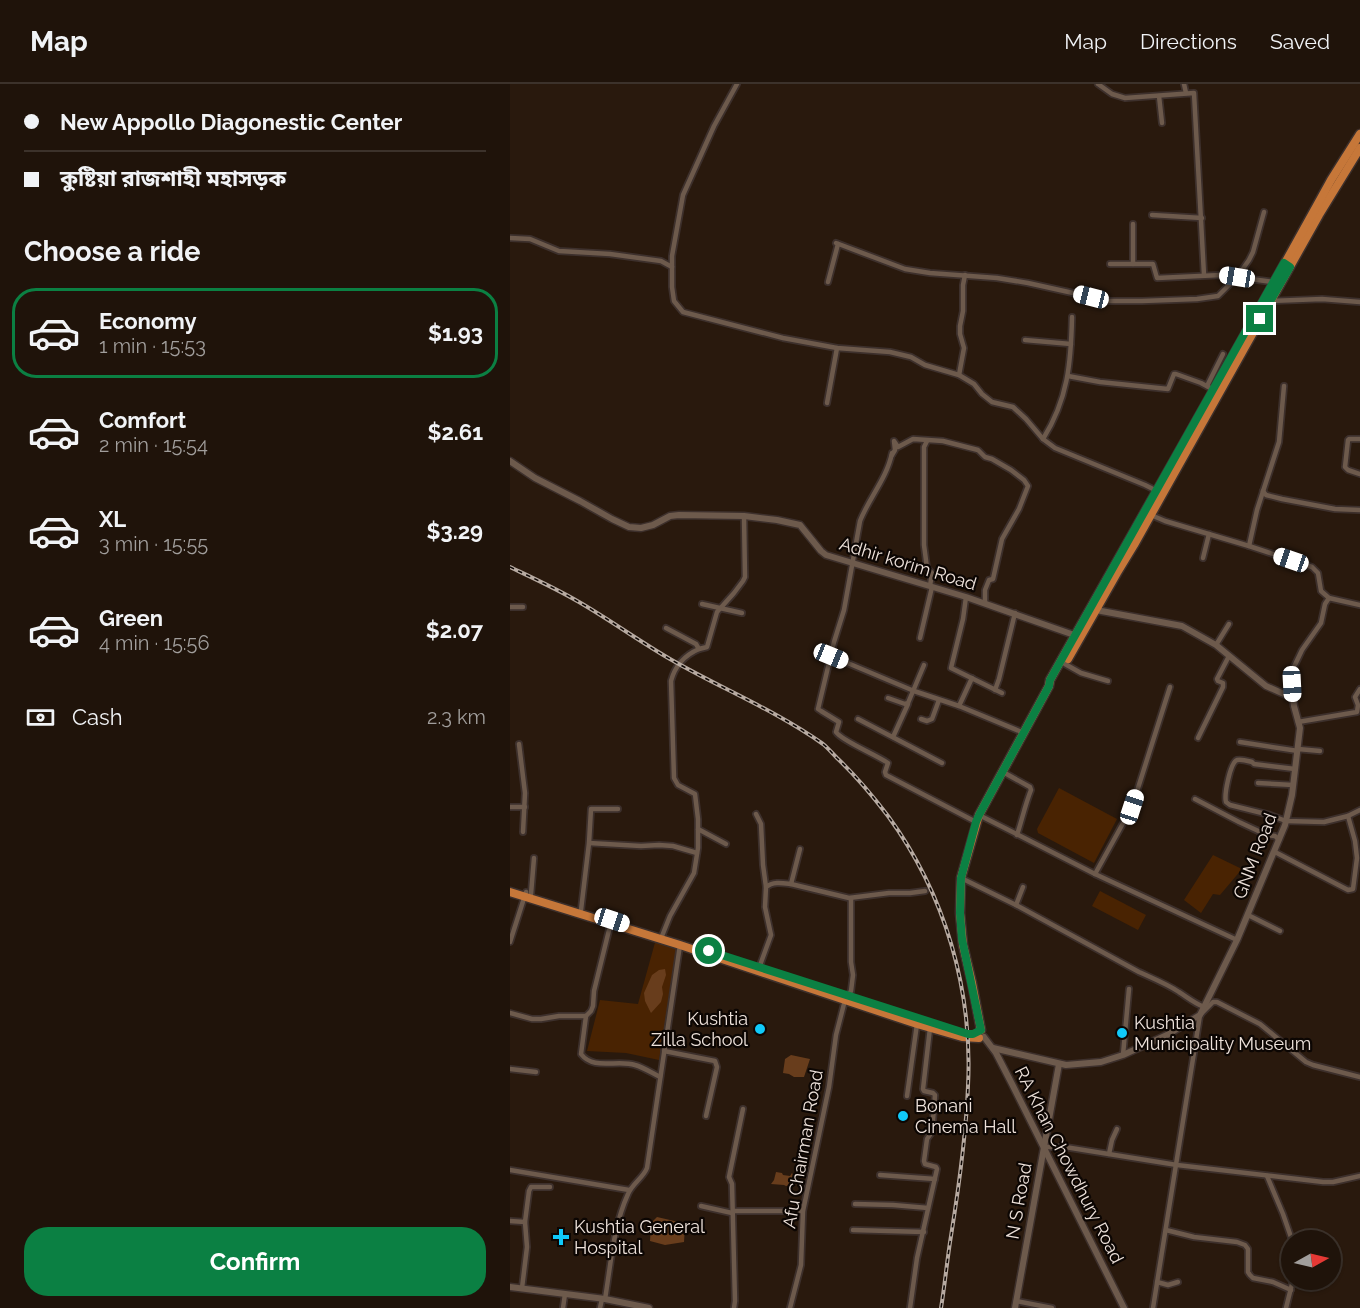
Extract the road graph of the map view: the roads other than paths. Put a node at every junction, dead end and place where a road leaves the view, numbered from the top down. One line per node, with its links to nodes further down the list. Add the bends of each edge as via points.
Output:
1 (736, 84): 17 (street, via 683,195)
2 (1098, 84): 5 (street, via 1117,96)
3 (1184, 84): 4 (street)
4 (1186, 93): 5 (street); 11 (street, via 1195,95)
5 (1159, 96): 6 (street)
6 (1162, 123)
7 (1360, 134): 8 (highway)
8 (1356, 152): 16 (highway, via 1331,180)
9 (1264, 212): 20 (street, via 1253,252)
10 (1152, 215): 11 (street)
11 (1202, 218): 19 (street)
12 (1132, 224): 15 (street)
13 (510, 238): 17 (street, via 530,239 560,251 661,261)
14 (1110, 264): 15 (street)
15 (1133, 264): 19 (street, via 1154,264 1157,278)
16 (1287, 265): 22 (highway); 23 (highway)
17 (672, 267): 29 (street, via 674,301 683,312)
18 (965, 275): 20 (street, via 1028,283 1100,301 1215,298); 21 (street, via 905,269 837,244); 31 (street, via 960,326 964,348)
19 (1204, 275): 20 (street)
20 (1237, 277): 22 (street)
21 (828, 282)
22 (1273, 282): 26 (highway)
23 (1270, 301): 24 (street); 26 (highway)
24 (1360, 302)
25 (1072, 317): 28 (street)
26 (1247, 336): 34 (highway); 36 (highway)
27 (1025, 340): 28 (street)
28 (1071, 344): 32 (street)
29 (837, 348): 31 (street, via 890,352); 35 (street)
30 (1223, 354): 34 (street)
31 (959, 375): 37 (street, via 993,402 1019,411)
32 (1068, 375): 34 (street, via 1168,390 1176,374); 37 (street, via 1058,411)
33 (1284, 386): 43 (street, via 1280,442)
34 (1210, 388): 36 (highway)
35 (827, 403)
36 (1203, 415): 42 (highway); 44 (highway)
37 (1042, 439): 42 (street)
38 (1360, 439): 41 (street, via 1348,440 1345,467)
39 (927, 441): 50 (street, via 913,440 898,447 894,441 895,450 864,511); 51 (street, via 924,528); 55 (street, via 978,450 1011,470 1028,486 1002,539)
40 (510, 461): 46 (street, Adhir korim Road, via 629,527 653,525 670,516)
41 (1360, 474)
42 (1157, 491): 44 (highway)
43 (1263, 491): 45 (street, via 1282,499); 48 (street)
44 (1152, 509): 47 (street, via 1165,521); 60 (highway); 65 (highway)
45 (1360, 510)
46 (744, 516): 50 (street, Adhir korim Road, via 800,525 820,551); 59 (street, via 745,577)
47 (1209, 534): 48 (street); 49 (street)
48 (1249, 546): 53 (street, via 1316,570 1321,591)
49 (1203, 558)
50 (853, 563): 51 (street, Adhir korim Road); 69 (street)
51 (931, 586): 52 (street, Adhir korim Road); 66 (street)
52 (966, 597): 55 (street, Adhir korim Road); 73 (street, via 951,668)
53 (1329, 598): 56 (street); 82 (street, via 1321,623 1292,671)
54 (702, 603): 59 (street)
55 (984, 603): 61 (street, Adhir korim Road)
56 (1360, 605)
57 (510, 607): 58 (street)
58 (523, 607)
59 (721, 607): 62 (street); 68 (street, via 707,647)
60 (1096, 610): 65 (highway); 67 (street, via 1182,626)
61 (1015, 613): 65 (street, Adhir korim Road); 78 (street)
62 (742, 614)
63 (1229, 624): 67 (street)
64 (666, 628): 68 (street)
65 (1078, 636): 71 (highway); 75 (highway)
66 (920, 638)
67 (1216, 645): 70 (street)
68 (699, 649): 110 (street, via 682,660 671,681 674,778 678,785 695,794)
69 (831, 656): 79 (street); 108 (street, via 818,706 840,722 837,735 888,763 885,775)
70 (1229, 656): 82 (street, via 1266,686); 91 (street, via 1217,679 1223,687)
71 (1065, 664): 74 (street); 75 (highway)
72 (924, 665): 79 (street)
73 (972, 678): 78 (street); 85 (street)
74 (1108, 681)
75 (1049, 686): 89 (highway)
76 (1170, 687): 120 (street, via 1132,807)
77 (1360, 689): 88 (street, via 1355,697 1357,712)
78 (995, 690): 80 (street)
79 (914, 691): 83 (street); 84 (street)
80 (1002, 693)
81 (888, 698): 84 (street)
82 (1293, 698): 88 (street, GNM Road)
83 (939, 700): 85 (street); 87 (street, via 932,719)
84 (908, 703): 90 (street)
85 (959, 706): 89 (street)
86 (858, 719): 90 (street)
87 (921, 719)
88 (1298, 722): 94 (street, GNM Road)
89 (1024, 733): 98 (highway)
90 (892, 737): 96 (street)
91 (1198, 738)
92 (1240, 742): 94 (street)
93 (519, 744): 103 (street)
94 (1298, 750): 95 (street); 97 (street, GNM Road)
95 (1320, 751)
96 (942, 763)
97 (1295, 770): 100 (street, GNM Road); 109 (street, via 1238,759 1231,770 1225,797 1230,805)
98 (1002, 772): 108 (highway); 112 (street, via 1031,790)
99 (1258, 783): 100 (street)
100 (1293, 785): 109 (street, GNM Road)
101 (1195, 799): 113 (street)
102 (510, 807): 103 (street)
103 (525, 807): 111 (street)
104 (618, 809): 114 (street, via 591,809)
105 (1360, 810): 107 (street)
106 (756, 814): 125 (street, via 761,824)
107 (1349, 815): 109 (street, via 1324,822); 117 (street, via 1357,858 1353,889 1348,890)
108 (978, 819): 112 (street); 121 (highway)
109 (1286, 821): 113 (street, GNM Road)
110 (698, 829): 115 (street); 118 (street)
111 (524, 832)
112 (1017, 835): 120 (street)
113 (1279, 840): 117 (street, GNM Road)
114 (589, 843): 118 (street, via 658,844); 131 (street)
115 (726, 844)
116 (800, 849): 122 (street)
117 (1275, 852): 132 (street, GNM Road)
118 (697, 853): 136 (street, via 694,873)
119 (534, 858): 128 (street)
120 (1095, 874): 137 (street)
121 (961, 878): 130 (street); 152 (highway, via 962,939)
122 (791, 884): 125 (street, via 773,883); 129 (street)
123 (1023, 886): 130 (street)
124 (510, 887): 128 (highway)
125 (766, 887): 141 (street, via 765,908 771,935)
126 (925, 891): 129 (street)
127 (510, 892): 128 (highway)
128 (527, 894): 131 (highway); 133 (highway); 138 (street)
129 (851, 898): 143 (street, Afu Chairman Road, via 853,975)
130 (1016, 905): 144 (street)
131 (580, 910): 133 (highway)
132 (1248, 915): 134 (street); 137 (street, GNM Road)
133 (611, 922): 135 (highway); 147 (street, via 591,1011)
134 (1280, 931)
135 (649, 933): 136 (highway); 139 (highway)
136 (662, 936): 139 (highway)
137 (1237, 940): 144 (street, GNM Road)
138 (510, 942)
139 (680, 943): 140 (highway); 154 (street)
140 (725, 958): 141 (highway); 143 (highway)
141 (759, 968): 143 (highway)
142 (1129, 989): 155 (street)
143 (846, 997): 148 (highway); 178 (street, Afu Chairman Road)
144 (1204, 1007): 146 (street, GNM Road)
145 (510, 1013): 147 (street, via 532,1019)
146 (1200, 1015): 155 (street); 160 (street, via 1216,1002 1260,1024 1306,1062); 167 (street)
147 (586, 1016): 159 (street, via 581,1051 586,1060 634,1064)
148 (900, 1016): 149 (highway); 151 (highway)
149 (917, 1024): 150 (highway); 161 (street)
150 (930, 1028): 151 (highway); 172 (street, via 923,1089 935,1095 932,1132 924,1161 936,1168)
151 (943, 1029): 152 (highway)
152 (981, 1034): 153 (street, RA Khan Chowdhury Road)
153 (993, 1047): 156 (street); 165 (street, RA Khan Chowdhury Road)
154 (664, 1051): 159 (street); 163 (street, via 715,1062)
155 (1123, 1055): 156 (street, via 1101,1062)
156 (1059, 1064): 165 (street, N S Road)
157 (510, 1069): 158 (street)
158 (536, 1072)
159 (660, 1077): 174 (street, via 647,1168)
160 (1360, 1077)
161 (907, 1096)
162 (743, 1108): 179 (street, via 729,1177)
163 (706, 1116)
164 (1117, 1129): 166 (street)
165 (1044, 1147): 166 (street); 194 (street, N S Road); 202 (street, RA Khan Chowdhury Road)
166 (1109, 1154): 167 (street)
167 (1177, 1165): 170 (street); 183 (street)
168 (510, 1170): 174 (street)
169 (880, 1175): 172 (street)
170 (1267, 1176): 171 (street, via 1334,1182); 184 (street)
171 (1360, 1176)
172 (935, 1179): 177 (street)
173 (550, 1187): 181 (street, via 531,1187)
174 (629, 1190): 193 (street, via 616,1230)
175 (855, 1204): 177 (street)
176 (701, 1206): 179 (street)
177 (928, 1208): 185 (street)
178 (803, 1211): 179 (street); 199 (street, Afu Chairman Road, via 801,1265)
179 (733, 1212): 198 (street)
180 (510, 1221): 181 (street)
181 (525, 1222): 190 (street, via 527,1247)
182 (853, 1230): 185 (street)
183 (1166, 1230): 186 (street); 188 (street, via 1245,1245 1250,1275)
184 (1289, 1230)
185 (924, 1232): 200 (street)
186 (1157, 1282): 187 (street); 203 (street)
187 (1178, 1282)
188 (1281, 1286)
189 (510, 1287): 190 (street)
190 (522, 1288): 192 (street)
191 (1291, 1290): 204 (street)
192 (565, 1294): 193 (street); 195 (street)
193 (604, 1299): 196 (street); 197 (street)
194 (1016, 1305): 201 (street)
195 (562, 1308)
196 (600, 1308)
197 (649, 1308)
198 (734, 1308)
199 (790, 1308)
200 (910, 1308)
201 (1052, 1308)
202 (1124, 1308)
203 (1153, 1308)
204 (1286, 1308)

